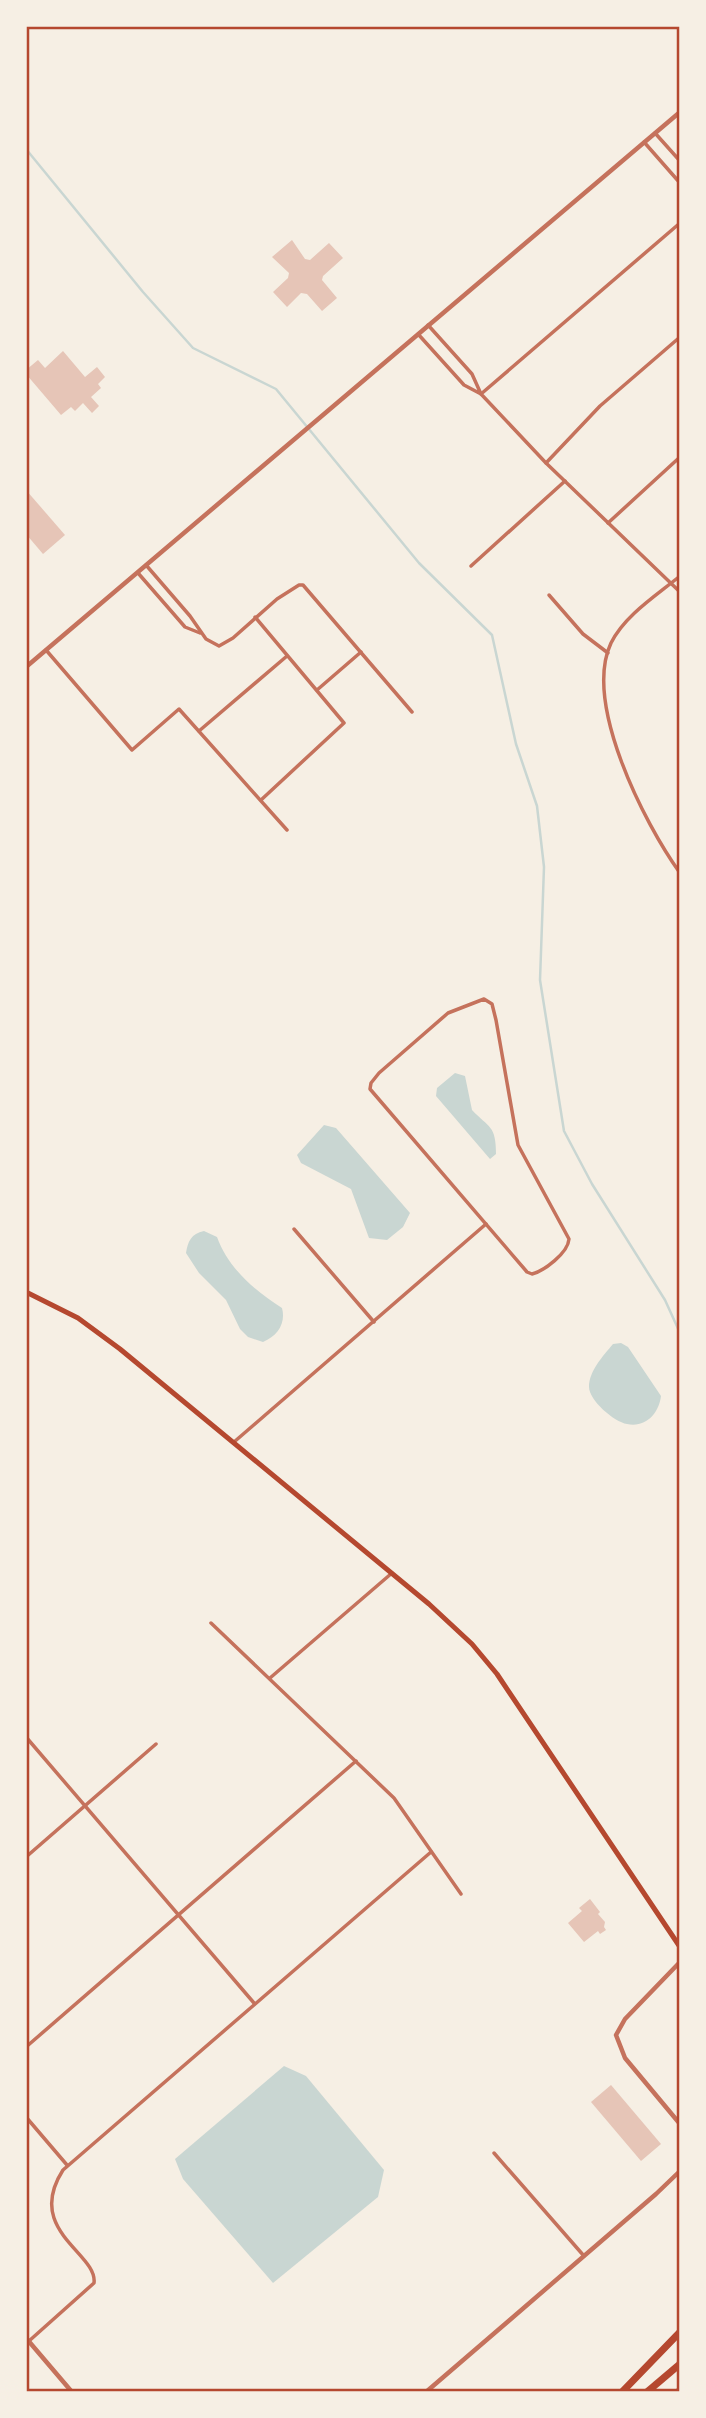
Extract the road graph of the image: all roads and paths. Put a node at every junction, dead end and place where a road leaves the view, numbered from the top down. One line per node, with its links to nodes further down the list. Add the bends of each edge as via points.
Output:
1 (680, 111): 2 (street)
2 (655, 133): 3 (street); 4 (street)
3 (644, 142): 5 (street); 7 (street)
4 (680, 161)
5 (680, 183)
6 (680, 223): 10 (street)
7 (428, 325): 8 (street); 10 (street, via 472,374)
8 (418, 334): 10 (street, via 464,385); 15 (street)
9 (680, 337): 12 (street, via 600,407)
10 (481, 394): 12 (street)
11 (680, 457): 14 (street)
12 (546, 463): 13 (street)
13 (565, 481): 14 (street); 16 (street)
14 (608, 523): 19 (street)
15 (146, 565): 17 (street); 23 (street)
16 (471, 566)
17 (138, 573): 23 (street, via 185,627); 24 (street)
18 (680, 576): 19 (street)
19 (671, 583): 20 (street); 26 (street, via 621,628)
20 (680, 592)
21 (549, 595): 26 (street, via 583,634)
22 (255, 617): 23 (street, via 219,646); 25 (street, via 303,585); 27 (street)
23 (202, 634)
24 (47, 650): 28 (street); 31 (street, via 132,750 179,709)
25 (361, 652): 29 (street); 30 (street)
26 (608, 653): 34 (street, via 604,689 624,770 648,823)
27 (287, 656): 29 (street); 31 (street)
28 (26, 667)
29 (317, 690): 32 (street, via 344,723)
30 (412, 712)
31 (199, 731): 32 (street)
32 (261, 800): 33 (street)
33 (287, 830)
34 (680, 873)
35 (486, 1224): 35 (street, via 532,1274 569,1245 518,1145 496,1020 492,1004 484,999 448,1013 379,1073 370,1089); 38 (street)
36 (294, 1229): 38 (street)
37 (26, 1292): 39 (main road, via 94,1329)
38 (374, 1322): 39 (street)
39 (234, 1442): 40 (main road)
40 (392, 1573): 42 (street); 51 (main road, via 458,1630 497,1674)
41 (211, 1623): 42 (street)
42 (270, 1678): 45 (street)
43 (26, 1737): 46 (street)
44 (156, 1744): 46 (street)
45 (356, 1761): 47 (street, via 394,1798); 50 (street)
46 (85, 1806): 48 (street); 50 (street)
47 (431, 1852): 49 (street); 53 (street)
48 (26, 1857)
49 (461, 1894)
50 (179, 1915): 53 (street); 54 (street)
51 (680, 1947)
52 (680, 1962): 56 (street, via 625,2019 616,2035 625,2058)
53 (254, 2003): 58 (street)
54 (26, 2047)
55 (26, 2118): 58 (street)
56 (680, 2123)
57 (494, 2153): 60 (street)
58 (67, 2165): 62 (street, via 53,2193 55,2219 66,2242 92,2271 94,2283)
59 (680, 2171): 60 (street)
60 (584, 2256): 65 (street)
61 (680, 2332): 66 (highway)
62 (28, 2339): 64 (street)
63 (680, 2364): 67 (highway)
64 (72, 2392)
65 (426, 2392)
66 (622, 2392)
67 (647, 2392)

